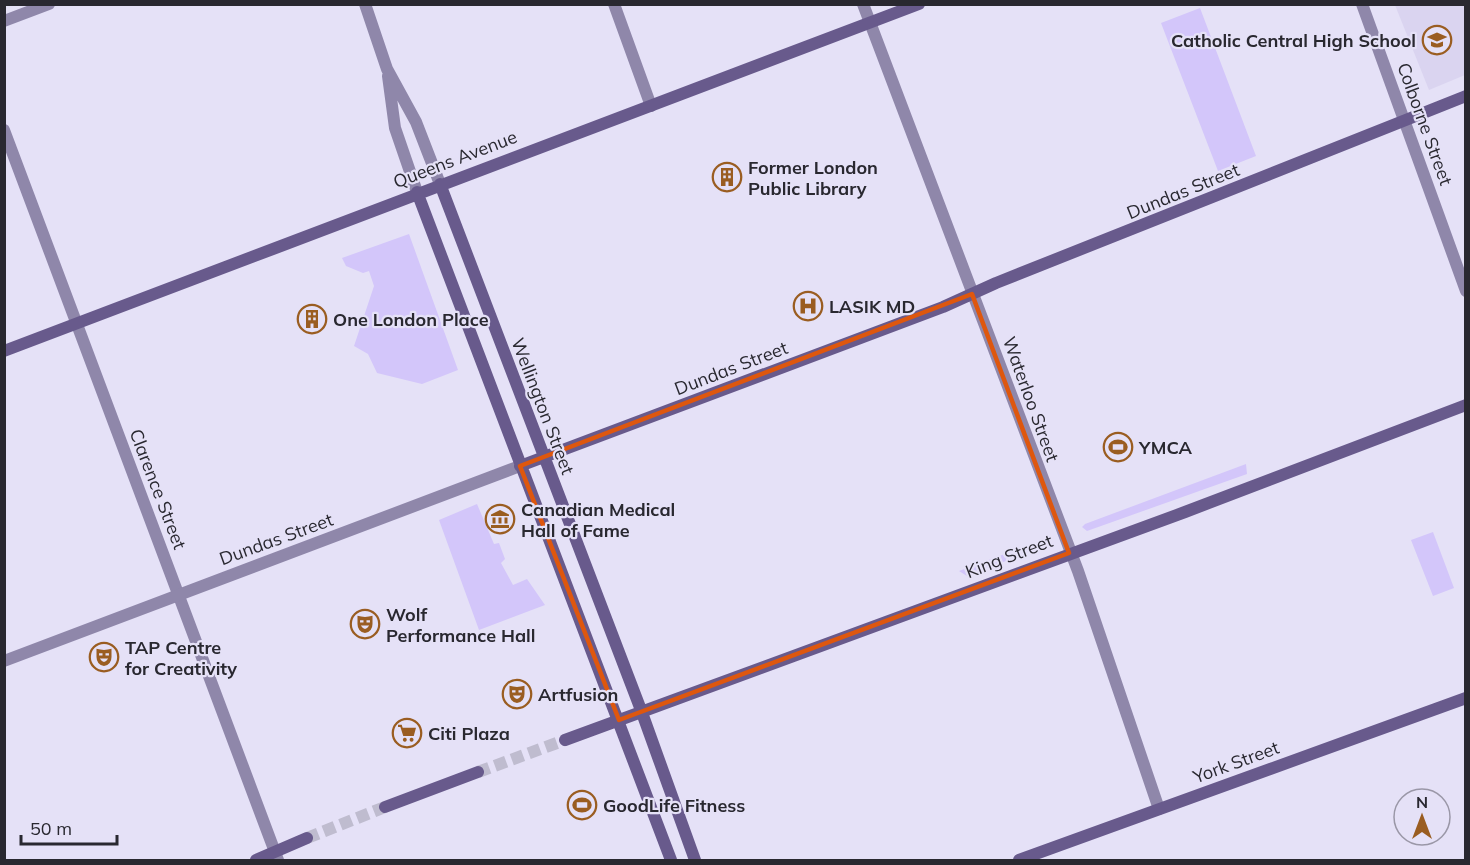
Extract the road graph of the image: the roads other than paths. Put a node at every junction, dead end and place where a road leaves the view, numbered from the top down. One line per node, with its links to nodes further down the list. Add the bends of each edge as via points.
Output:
1 (49, 4): 7 (street)
2 (364, 4): 9 (street, Wellington Street)
3 (614, 4): 11 (street)
4 (863, 4): 8 (street, Waterloo Street)
5 (919, 4): 8 (main road, Queens Avenue)
6 (1362, 4): 12 (street, Colborne Street)
7 (4, 21)
8 (870, 23): 11 (main road, Queens Avenue); 17 (street, Waterloo Street)
9 (387, 69): 14 (street, Wellington Street, via 416,122); 15 (street, Wellington Street, via 395,128)
10 (1466, 96): 12 (main road, Dundas Street)
11 (651, 106): 14 (main road, Queens Avenue)
12 (1405, 119): 16 (street, Colborne Street); 17 (main road, Dundas Street)
13 (4, 130): 18 (street, Clarence Street)
14 (440, 184): 15 (main road, Queens Avenue); 21 (main road, Wellington Street)
15 (417, 192): 18 (main road, Queens Avenue); 22 (main road, Wellington Street)
16 (1466, 291)
17 (972, 294): 21 (main road, Dundas Street); 23 (street, Waterloo Street)
18 (77, 322): 19 (main road, Queens Avenue); 24 (street, Clarence Street)
19 (4, 351)
20 (1466, 405): 23 (main road, King Street)
21 (543, 457): 22 (main road, Dundas Street); 27 (main road, Wellington Street)
22 (520, 466): 24 (street, Dundas Street); 28 (main road, Wellington Street)
23 (1069, 553): 27 (main road, King Street); 32 (street, Waterloo Street)
24 (179, 594): 25 (street, Dundas Street); 34 (street, Clarence Street)
25 (4, 661)
26 (1466, 698): 32 (main road, York Street)
27 (641, 710): 28 (main road, King Street); 37 (main road, Wellington Street)
28 (619, 720): 29 (main road, King Street); 36 (main road, Wellington Street)
29 (565, 740)
30 (478, 772): 31 (main road)
31 (386, 807)
32 (1159, 809): 38 (main road, York Street)
33 (307, 838): 34 (main road, via 289,844)
34 (277, 857): 35 (main road)
35 (256, 861)
36 (670, 861)
37 (694, 861)
38 (1019, 861)

